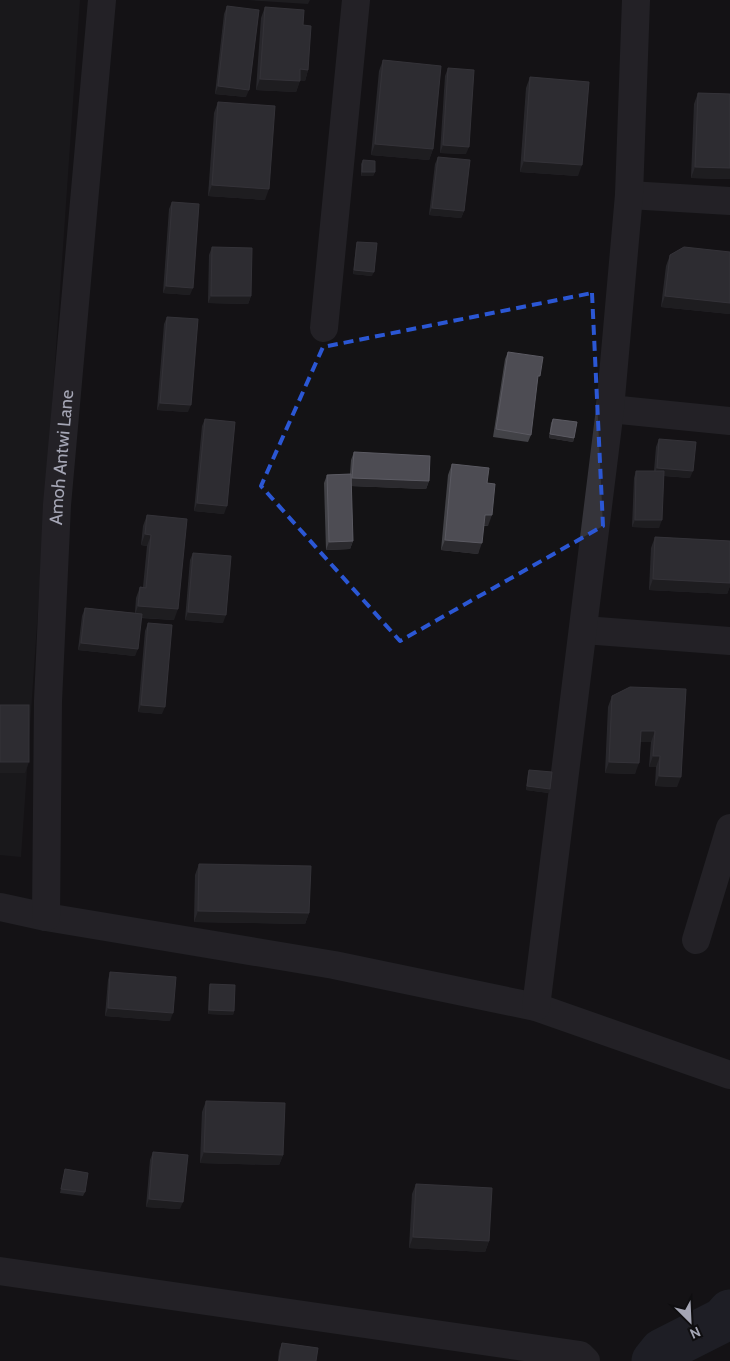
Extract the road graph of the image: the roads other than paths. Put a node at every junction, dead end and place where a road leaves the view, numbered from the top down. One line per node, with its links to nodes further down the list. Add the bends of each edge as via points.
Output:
1 (102, 0): 13 (street, Amoh Antwi Lane, via 57,505 48,701)
2 (356, 0): 6 (street)
3 (636, 0): 4 (street)
4 (628, 195): 5 (street); 7 (street)
5 (730, 200)
6 (324, 328)
7 (610, 409): 8 (street); 9 (street)
8 (730, 421)
9 (584, 630): 10 (street); 15 (street)
10 (730, 641)
11 (730, 828): 14 (street)
12 (0, 907): 13 (street)
13 (46, 917): 15 (street, via 334,965)
14 (696, 940)
15 (536, 1007): 16 (street)
16 (730, 1075)
17 (0, 1271): 18 (street, via 580,1356)
18 (586, 1361)

